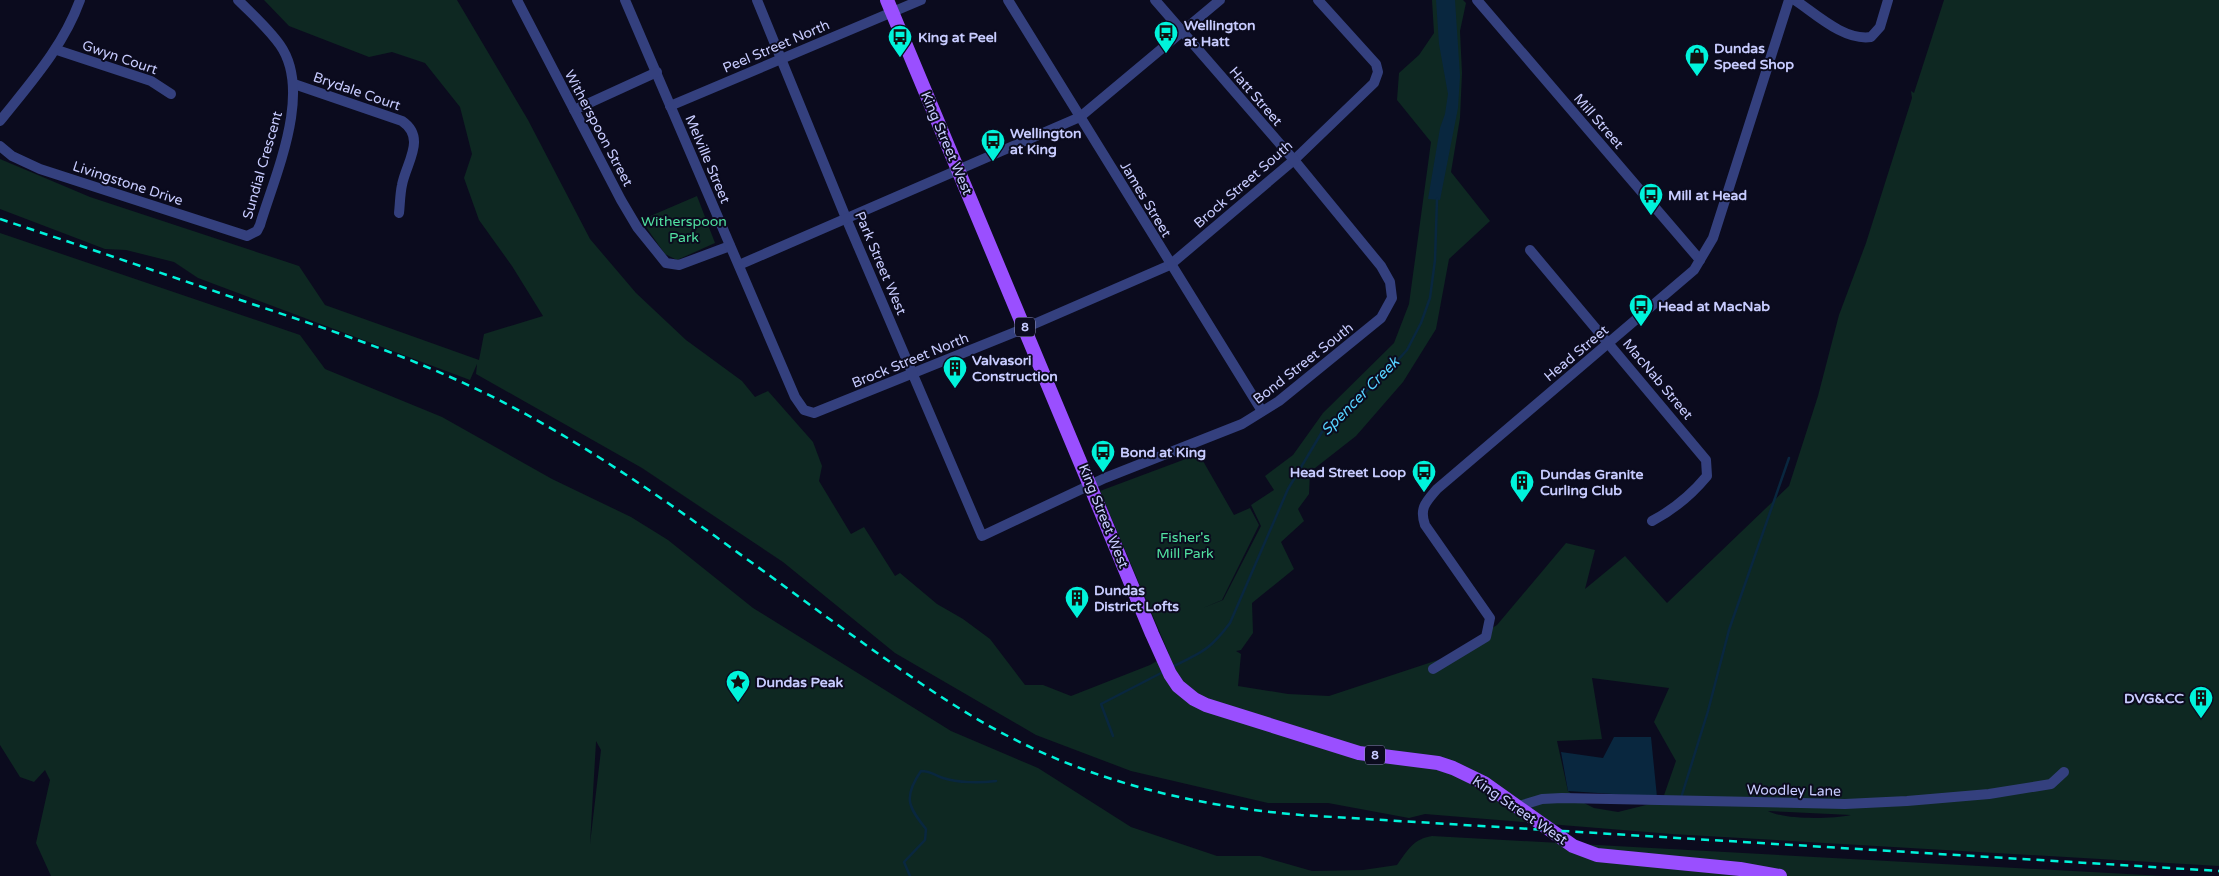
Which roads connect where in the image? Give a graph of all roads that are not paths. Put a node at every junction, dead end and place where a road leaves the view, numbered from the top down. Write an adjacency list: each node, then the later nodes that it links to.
1 (80, 0): 17 (street)
2 (238, 0): 20 (street, Sundial Crescent)
3 (517, 0): 23 (street, Witherspoon Street)
4 (625, 0): 19 (street, Melville Street)
5 (757, 0): 18 (street, Park Street West)
6 (921, 0): 15 (street, Peel Street North)
7 (1008, 0): 24 (street, James Street)
8 (1155, 0): 16 (street, Hatt Street)
9 (1220, 0): 16 (street)
10 (1318, 0): 27 (street, Brock Street South)
11 (1477, 0): 34 (street, Mill Street)
12 (1789, 0): 34 (street, Head Street)
13 (1795, 0): 14 (street)
14 (1888, 0)
15 (890, 6): 18 (street, Peel Street North); 28 (main road, King Street West / 8)
16 (1182, 32): 24 (street); 27 (street, Hatt Street)
17 (57, 50): 21 (street, Gwyn Court); 25 (street)
18 (782, 58): 22 (street, Peel Street North); 30 (street, Park Street West)
19 (657, 72): 22 (street, Melville Street); 23 (street)
20 (294, 84): 29 (street, Brydale Court); 31 (street, Sundial Crescent)
21 (171, 94)
22 (670, 106): 32 (street, Melville Street)
23 (574, 110): 32 (street, Witherspoon Street)
24 (1080, 117): 28 (street); 36 (street, James Street)
25 (0, 121)
26 (0, 146): 31 (street, Livingstone Drive)
27 (1294, 160): 36 (street, Brock Street South); 37 (street, Hatt Street)
28 (958, 170): 30 (street); 38 (main road, King Street West / 8)
29 (399, 214)
30 (846, 218): 35 (street); 40 (street, Park Street West)
31 (252, 234)
32 (730, 246): 35 (street, Melville Street)
33 (1530, 250): 39 (street, MacNab Street)
34 (1700, 260): 39 (street, Head Street)
35 (739, 265): 41 (street, Melville Street)
36 (1170, 266): 38 (street, Brock Street South); 42 (street, James Street)
37 (1390, 282): 42 (street, Bond Street South)
38 (1025, 328): 40 (street, Brock Street North); 43 (main road, King Street West / 8)
39 (1609, 344): 44 (street, MacNab Street); 46 (street, Head Street)
40 (914, 373): 41 (street, Brock Street North); 45 (street, Park Street West)
41 (804, 410)
42 (1262, 412): 43 (street, Bond Street South)
43 (1091, 484): 45 (street, Bond Street South); 48 (main road, King Street West / 8)
44 (1652, 521)
45 (982, 536)
46 (1432, 669)
47 (2064, 772): 48 (street, Woodley Lane)
48 (1519, 806): 49 (main road, King Street West / 8)
49 (1780, 876)

